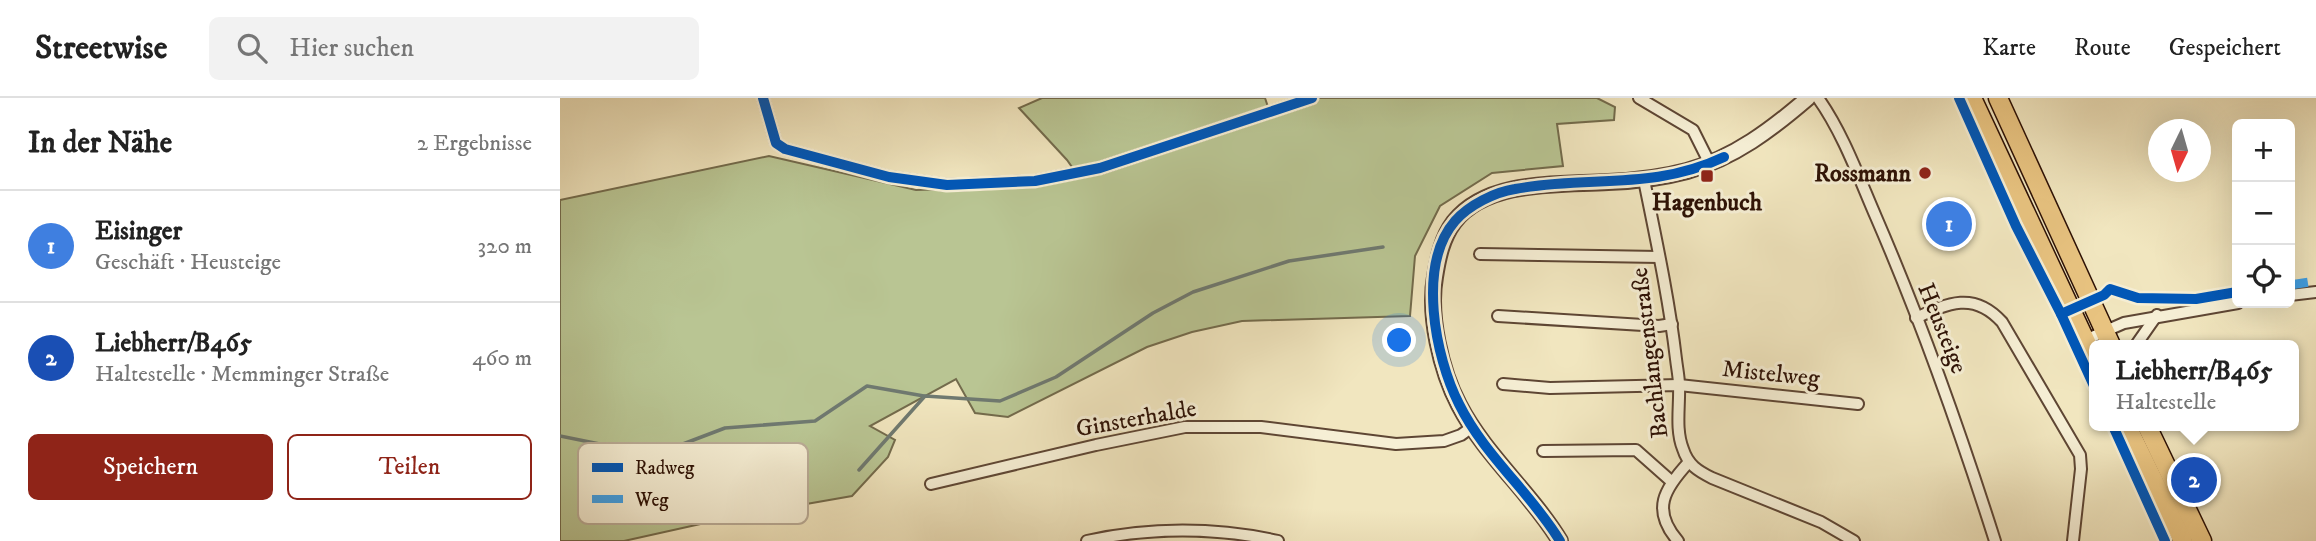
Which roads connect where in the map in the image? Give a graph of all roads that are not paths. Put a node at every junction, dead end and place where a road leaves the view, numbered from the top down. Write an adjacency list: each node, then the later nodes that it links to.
1 (763, 98): 2 (street)
2 (1312, 98)
3 (1639, 98): 8 (street)
4 (1808, 98): 8 (street)
5 (1818, 98): 17 (street, Heusteige)
6 (1972, 98): 20 (main road)
7 (1998, 98): 19 (main road)
8 (1710, 164): 9 (street)
9 (1644, 180): 11 (street, Bachlangenstraße); 26 (street)
10 (1480, 254): 11 (street)
11 (1659, 257): 18 (street, Bachlangenstraße)
12 (2316, 292): 13 (street)
13 (2295, 294)
14 (2232, 304): 16 (street)
15 (1499, 316): 18 (street)
16 (2157, 316): 19 (street); 21 (street)
17 (1916, 318): 38 (street, Heusteige); 39 (street)
18 (1672, 324): 24 (street, Bachlangenstraße)
19 (2108, 338): 20 (street)
20 (2085, 340): 22 (main road)
21 (2140, 340)
22 (2089, 348)
23 (1503, 384): 24 (street, Mistelweg)
24 (1679, 385): 25 (street, Mistelweg); 30 (street, Bachlangenstraße)
25 (1858, 404)
26 (1472, 427): 32 (street, Ginsterhalde); 35 (street)
27 (2129, 431): 40 (main road)
28 (2149, 431): 41 (main road)
29 (1543, 451): 31 (street)
30 (1689, 463): 31 (street); 37 (street, Bachlangenstraße)
31 (1671, 481): 36 (street)
32 (931, 484)
33 (1087, 541): 34 (street)
34 (1278, 541)
35 (1560, 541)
36 (1678, 541)
37 (1854, 541)
38 (1995, 541)
39 (2073, 541)
40 (2183, 541)
41 (2202, 541)

